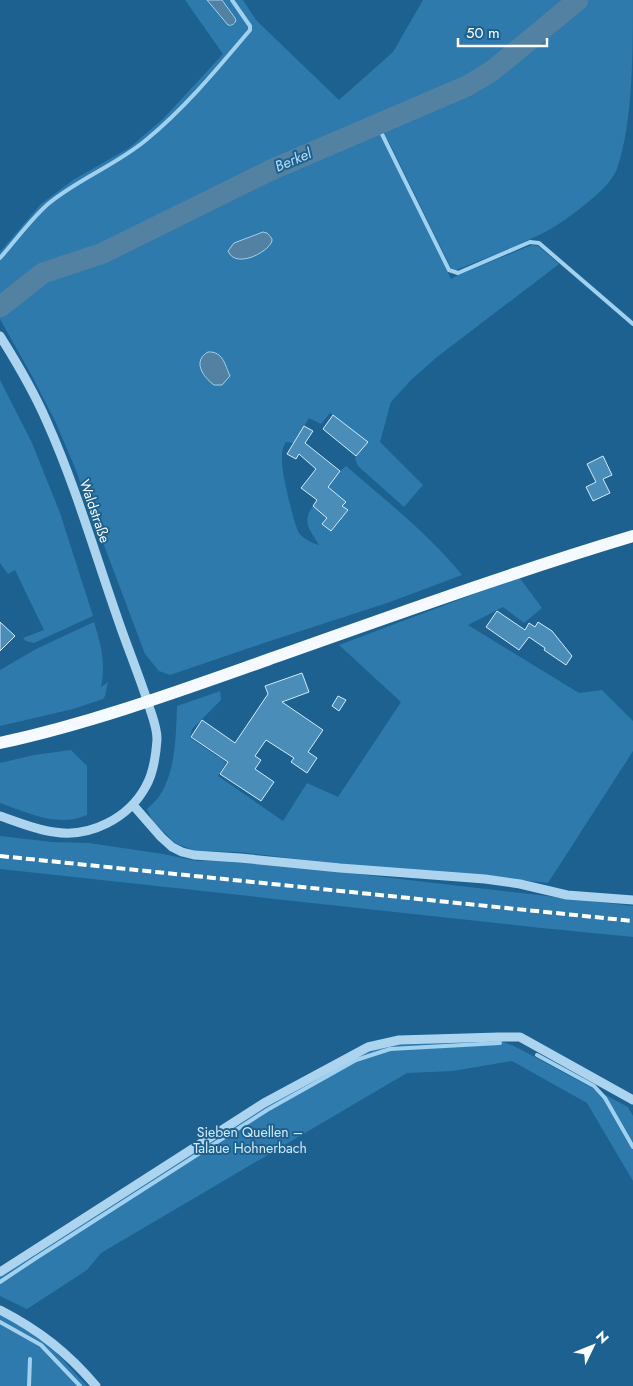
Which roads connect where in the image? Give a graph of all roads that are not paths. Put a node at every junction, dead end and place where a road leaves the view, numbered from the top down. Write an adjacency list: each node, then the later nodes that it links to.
1 (0, 336): 3 (street, Waldstraße)
2 (633, 536): 3 (main road)
3 (148, 702): 4 (main road); 5 (street, Waldstraße)
4 (0, 742)
5 (133, 805): 6 (street, Waldstraße); 7 (street)
6 (0, 816)
7 (633, 900)
8 (633, 1100): 9 (street)
9 (0, 1272)
10 (0, 1310): 11 (street)
11 (96, 1386)

